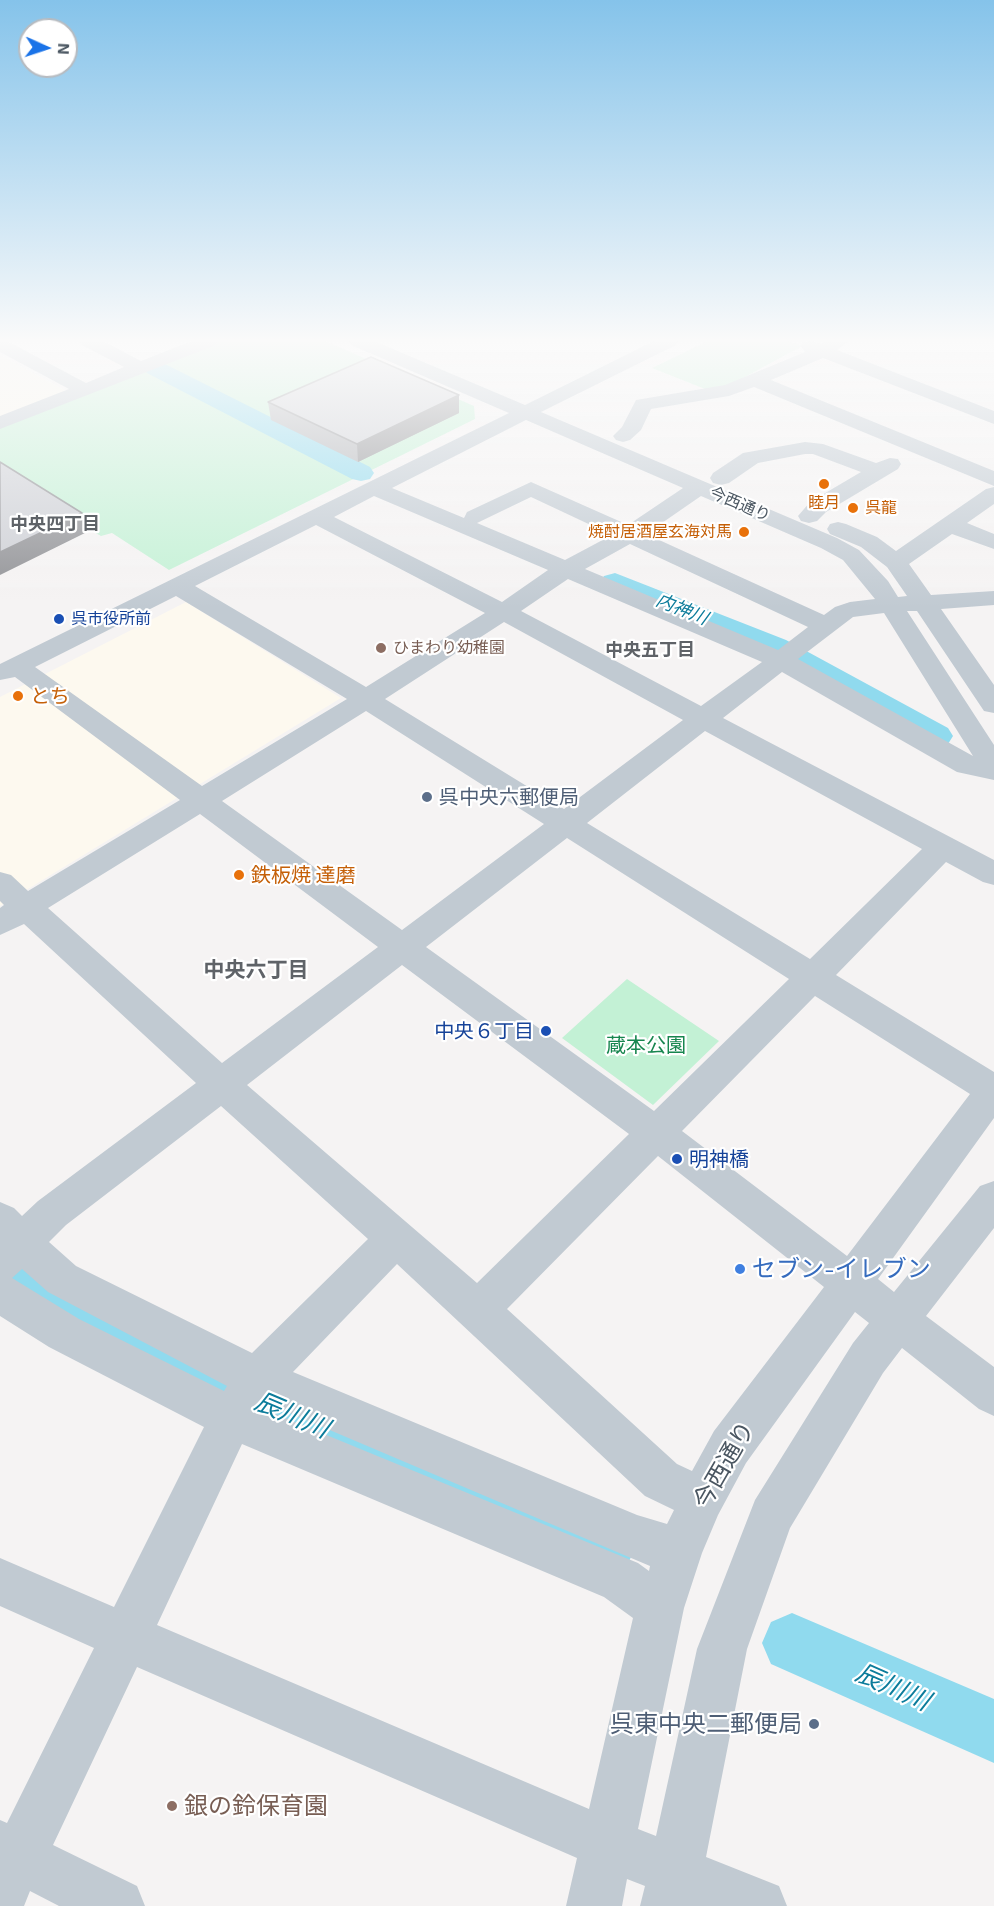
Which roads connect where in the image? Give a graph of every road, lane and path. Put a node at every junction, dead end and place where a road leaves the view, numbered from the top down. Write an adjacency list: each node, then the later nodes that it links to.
1 (491, 430): 11 (street)
2 (581, 430): 12 (street, 今西通り)
3 (604, 430): 6 (street, 今西通り)
4 (631, 430): 6 (street)
5 (872, 430): 7 (street)
6 (623, 436): 9 (street, 今西通り)
7 (918, 449): 8 (street); 10 (street)
8 (877, 471): 9 (street); 14 (street)
9 (721, 478): 14 (street, 今西通り)
10 (994, 479)
11 (380, 485): 15 (street); 16 (street); 21 (street)
12 (700, 487): 18 (street); 25 (street, 今西通り)
13 (994, 494): 17 (street)
14 (809, 516): 20 (street, 今西通り)
15 (317, 517): 22 (street); 26 (street)
16 (475, 517): 18 (street); 21 (street)
17 (951, 525): 19 (street); 20 (street)
18 (631, 534): 21 (street); 27 (street)
19 (994, 542)
20 (896, 562): 23 (street); 24 (street, 今西通り)
21 (573, 565): 26 (street); 28 (street)
22 (177, 586): 29 (street); 30 (street)
23 (993, 598): 24 (street)
24 (922, 602): 25 (street); 31 (street, 今西通り)
25 (891, 604): 27 (street); 33 (street, 今西通り)
26 (503, 612): 30 (street); 32 (street)
27 (824, 626): 28 (street)
28 (787, 655): 32 (street); 33 (street)
29 (9, 670): 34 (street)
30 (366, 699): 34 (street); 35 (street)
31 (994, 705)
32 (705, 720): 35 (street); 36 (street)
33 (994, 769)
34 (201, 800): 38 (street); 39 (street)
35 (567, 824): 39 (street); 40 (street)
36 (943, 847): 37 (street); 40 (street)
37 (994, 874)
38 (9, 904): 41 (street)
39 (404, 947): 41 (street); 43 (street)
40 (813, 975): 42 (street); 43 (street)
41 (222, 1084): 45 (street); 46 (street)
42 (994, 1090): 47 (street, 今西通り)
43 (656, 1133): 47 (street); 49 (street)
44 (994, 1198): 50 (street)
45 (396, 1238): 49 (street); 51 (street)
46 (7, 1242): 51 (street)
47 (851, 1283): 50 (street); 54 (street, 今西通り)
48 (0, 1293): 53 (street)
49 (478, 1310): 54 (street)
50 (897, 1321): 52 (street); 61 (street)
51 (257, 1378): 53 (street); 55 (street)
52 (994, 1394)
53 (232, 1418): 57 (street); 58 (street)
54 (702, 1499): 55 (street, 今西通り)
55 (679, 1551): 57 (street, 今西通り)
56 (0, 1582): 58 (street)
57 (660, 1608): 59 (street, 今西通り)
58 (126, 1636): 59 (street); 60 (street)
59 (607, 1845): 61 (street); 63 (street, 今西通り)
60 (6, 1866): 62 (street)
61 (672, 1889): 64 (street)
62 (117, 1906)
63 (594, 1906)
64 (759, 1906)

